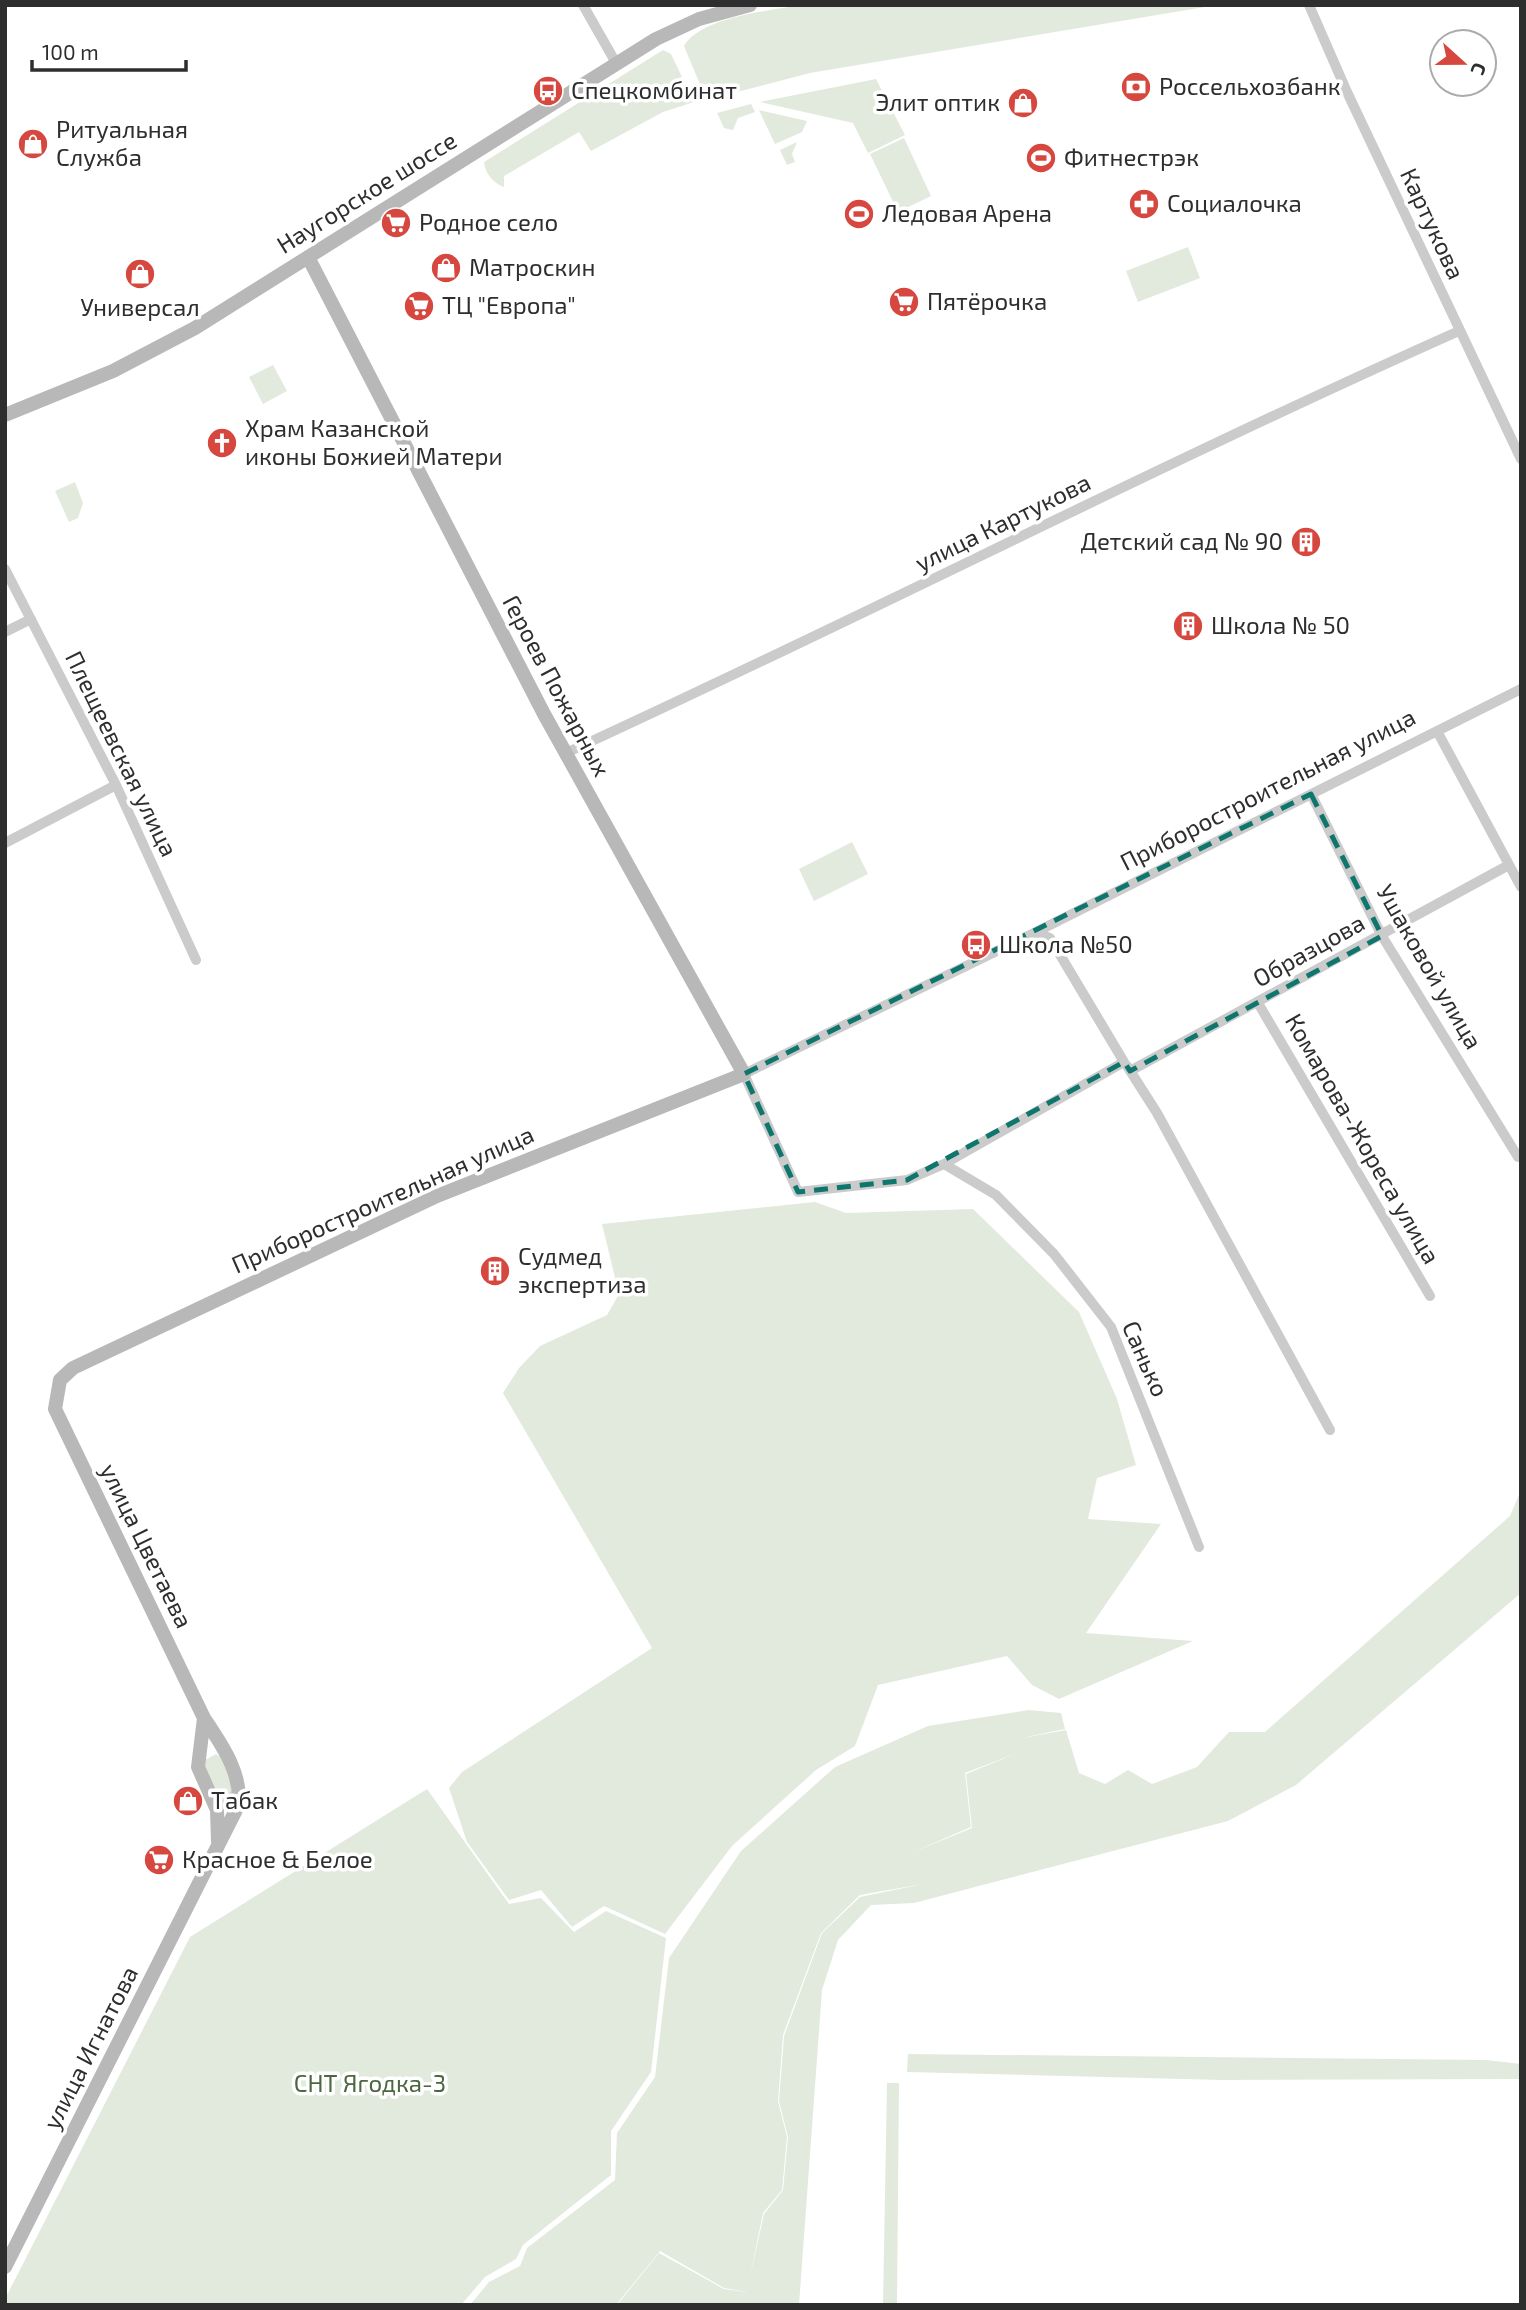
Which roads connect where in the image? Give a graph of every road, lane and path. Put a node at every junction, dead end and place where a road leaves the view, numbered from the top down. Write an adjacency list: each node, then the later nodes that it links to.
1 (583, 5): 4 (street)
2 (750, 5): 4 (main road, Наугорское шоссе)
3 (1309, 5): 6 (street, Картукова)
4 (616, 63): 5 (main road, Наугорское шоссе)
5 (308, 257): 7 (main road, Наугорское шоссе); 14 (main road, Героев Пожарных)
6 (1459, 331): 8 (street, Картукова); 14 (street, улица Картукова)
7 (5, 415)
8 (1521, 459)
9 (5, 569): 10 (street, Плещеевская улица)
10 (31, 619): 11 (street); 15 (street, Плещеевская улица)
11 (5, 632)
12 (1521, 689): 13 (street, Приборостроительная улица)
13 (1437, 731): 16 (street, Приборостроительная улица); 18 (street)
14 (566, 753): 25 (main road, Героев Пожарных)
15 (116, 785): 17 (street); 22 (street, Плещеевская улица)
16 (1311, 794): 20 (street, Приборостроительная улица); 21 (street, Ушаковой улица)
17 (5, 844)
18 (1507, 866): 19 (street); 21 (street, Образцова)
19 (1521, 887)
20 (1035, 932): 24 (street); 25 (street, Приборостроительная улица)
21 (1382, 936): 23 (street, Образцова); 26 (street, Ушаковой улица)
22 (196, 960)
23 (1258, 1003): 24 (street, Образцова); 28 (street, Комарова-Жореса улица)
24 (1127, 1067): 27 (street); 30 (street)
25 (744, 1074): 27 (street); 29 (main road, Приборостроительная улица)
26 (1518, 1157)
27 (944, 1164): 31 (street, Санько)
28 (1430, 1296)
29 (56, 1392): 32 (main road, улица Цветаева)
30 (1330, 1430)
31 (1199, 1548)
32 (204, 1718): 33 (main road, улица Цветаева); 34 (main road)
33 (225, 1751): 34 (street); 35 (main road, улица Цветаева)
34 (198, 1758): 36 (main road, улица Игнатова)
35 (239, 1790): 36 (street); 37 (main road, улица Игнатова)
36 (211, 1796): 37 (main road, улица Игнатова)
37 (217, 1848): 38 (main road, улица Игнатова)
38 (5, 2267)

